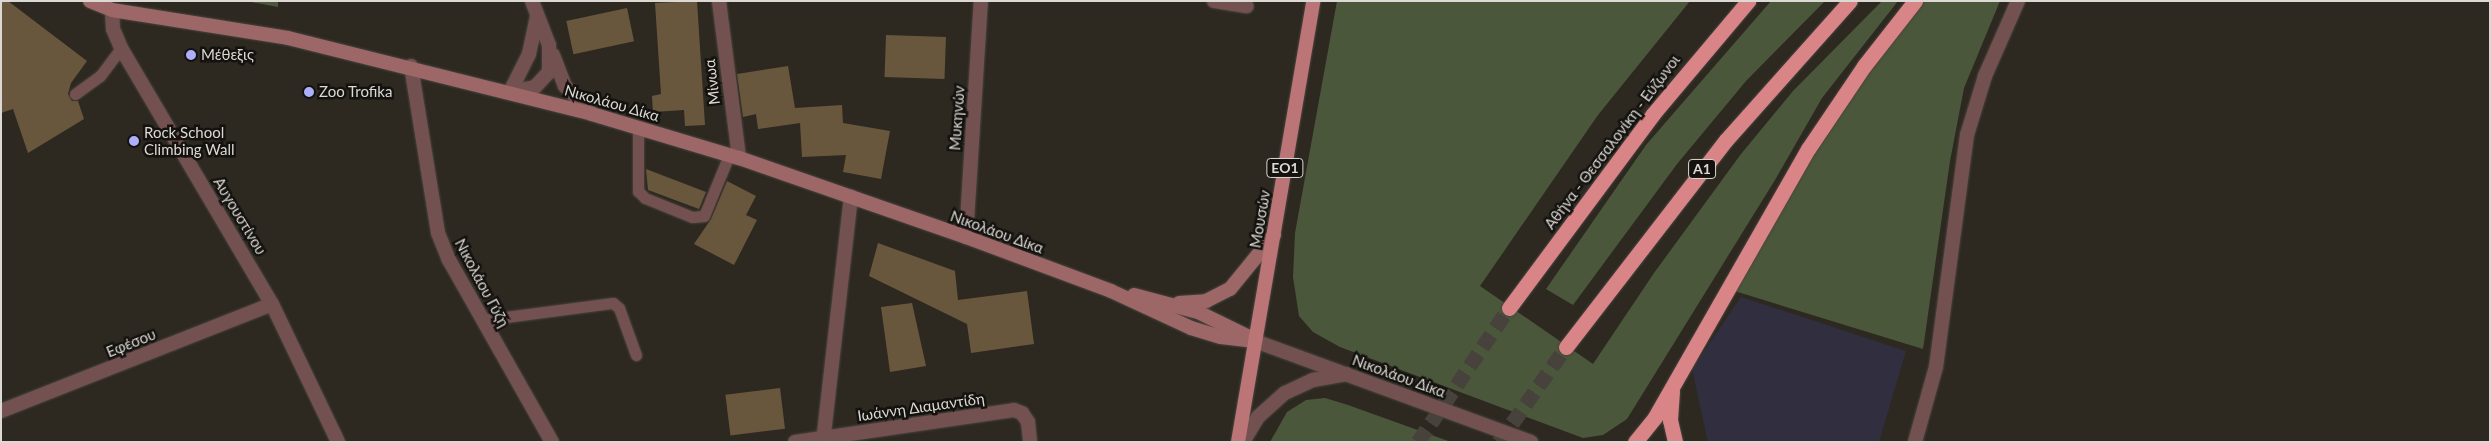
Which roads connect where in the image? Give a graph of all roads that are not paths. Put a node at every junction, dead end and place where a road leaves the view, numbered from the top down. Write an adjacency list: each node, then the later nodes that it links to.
1 (90, 1): 12 (main road, Νικολάου Δίκα)
2 (532, 1): 13 (street)
3 (719, 1): 21 (street, Μίνωα)
4 (982, 1): 24 (street, Μυκηνών)
5 (1214, 1): 11 (street)
6 (1313, 1): 23 (main road, Μουσών / ΕΟ1)
7 (1748, 1): 28 (highway, Αθήνα - Θεσσαλονίκη - Εύζωνοι)
8 (1850, 1): 31 (highway, Α1)
9 (1914, 1): 34 (highway)
10 (2018, 1): 46 (street)
11 (1247, 6)
12 (112, 10): 15 (street, Αυγουστίνου); 16 (main road, Νικολάου Δίκα)
13 (537, 15): 14 (street); 17 (street)
14 (549, 46): 17 (street); 19 (street)
15 (121, 48): 18 (lane); 27 (street, Αυγουστίνου)
16 (411, 66): 17 (main road, Νικολάου Δίκα); 29 (street, Νικολάου Γύζη)
17 (510, 92): 19 (main road, Νικολάου Δίκα)
18 (75, 94)
19 (592, 114): 20 (main road, Νικολάου Δίκα)
20 (638, 127): 21 (main road, Νικολάου Δίκα); 21 (lane)
21 (734, 156): 22 (main road, Νικολάου Δίκα)
22 (851, 197): 24 (main road, Νικολάου Δίκα); 36 (street)
23 (1274, 234): 26 (main road); 30 (main road, Μουσών / ΕΟ1)
24 (966, 237): 25 (main road, Νικολάου Δίκα)
25 (1111, 290): 26 (main road, Νικολάου Δίκα); 30 (main road, Νικολάου Δίκα)
26 (1170, 303): 30 (main road, Νικολάου Δίκα)
27 (272, 304): 35 (street, Εφέσου); 37 (street, Αυγουστίνου)
28 (1510, 308)
29 (483, 320): 32 (lane); 38 (street, Νικολάου Γύζη)
30 (1255, 341): 33 (street, Νικολάου Δίκα); 41 (main road, Μουσών / ΕΟ1)
31 (1566, 347)
32 (636, 355)
33 (1347, 374): 42 (street); 43 (street, Νικολάου Δίκα)
34 (1673, 385): 44 (highway); 45 (highway)
35 (1, 410)
36 (823, 439): 39 (street, Ιωάννη Διαμαντίδη); 40 (street, Ιωάννη Διαμαντίδη)
37 (338, 442)
38 (552, 442)
39 (794, 442)
40 (1030, 442)
41 (1238, 442)
42 (1243, 442)
43 (1531, 442)
44 (1636, 442)
45 (1674, 442)
46 (1915, 442)

